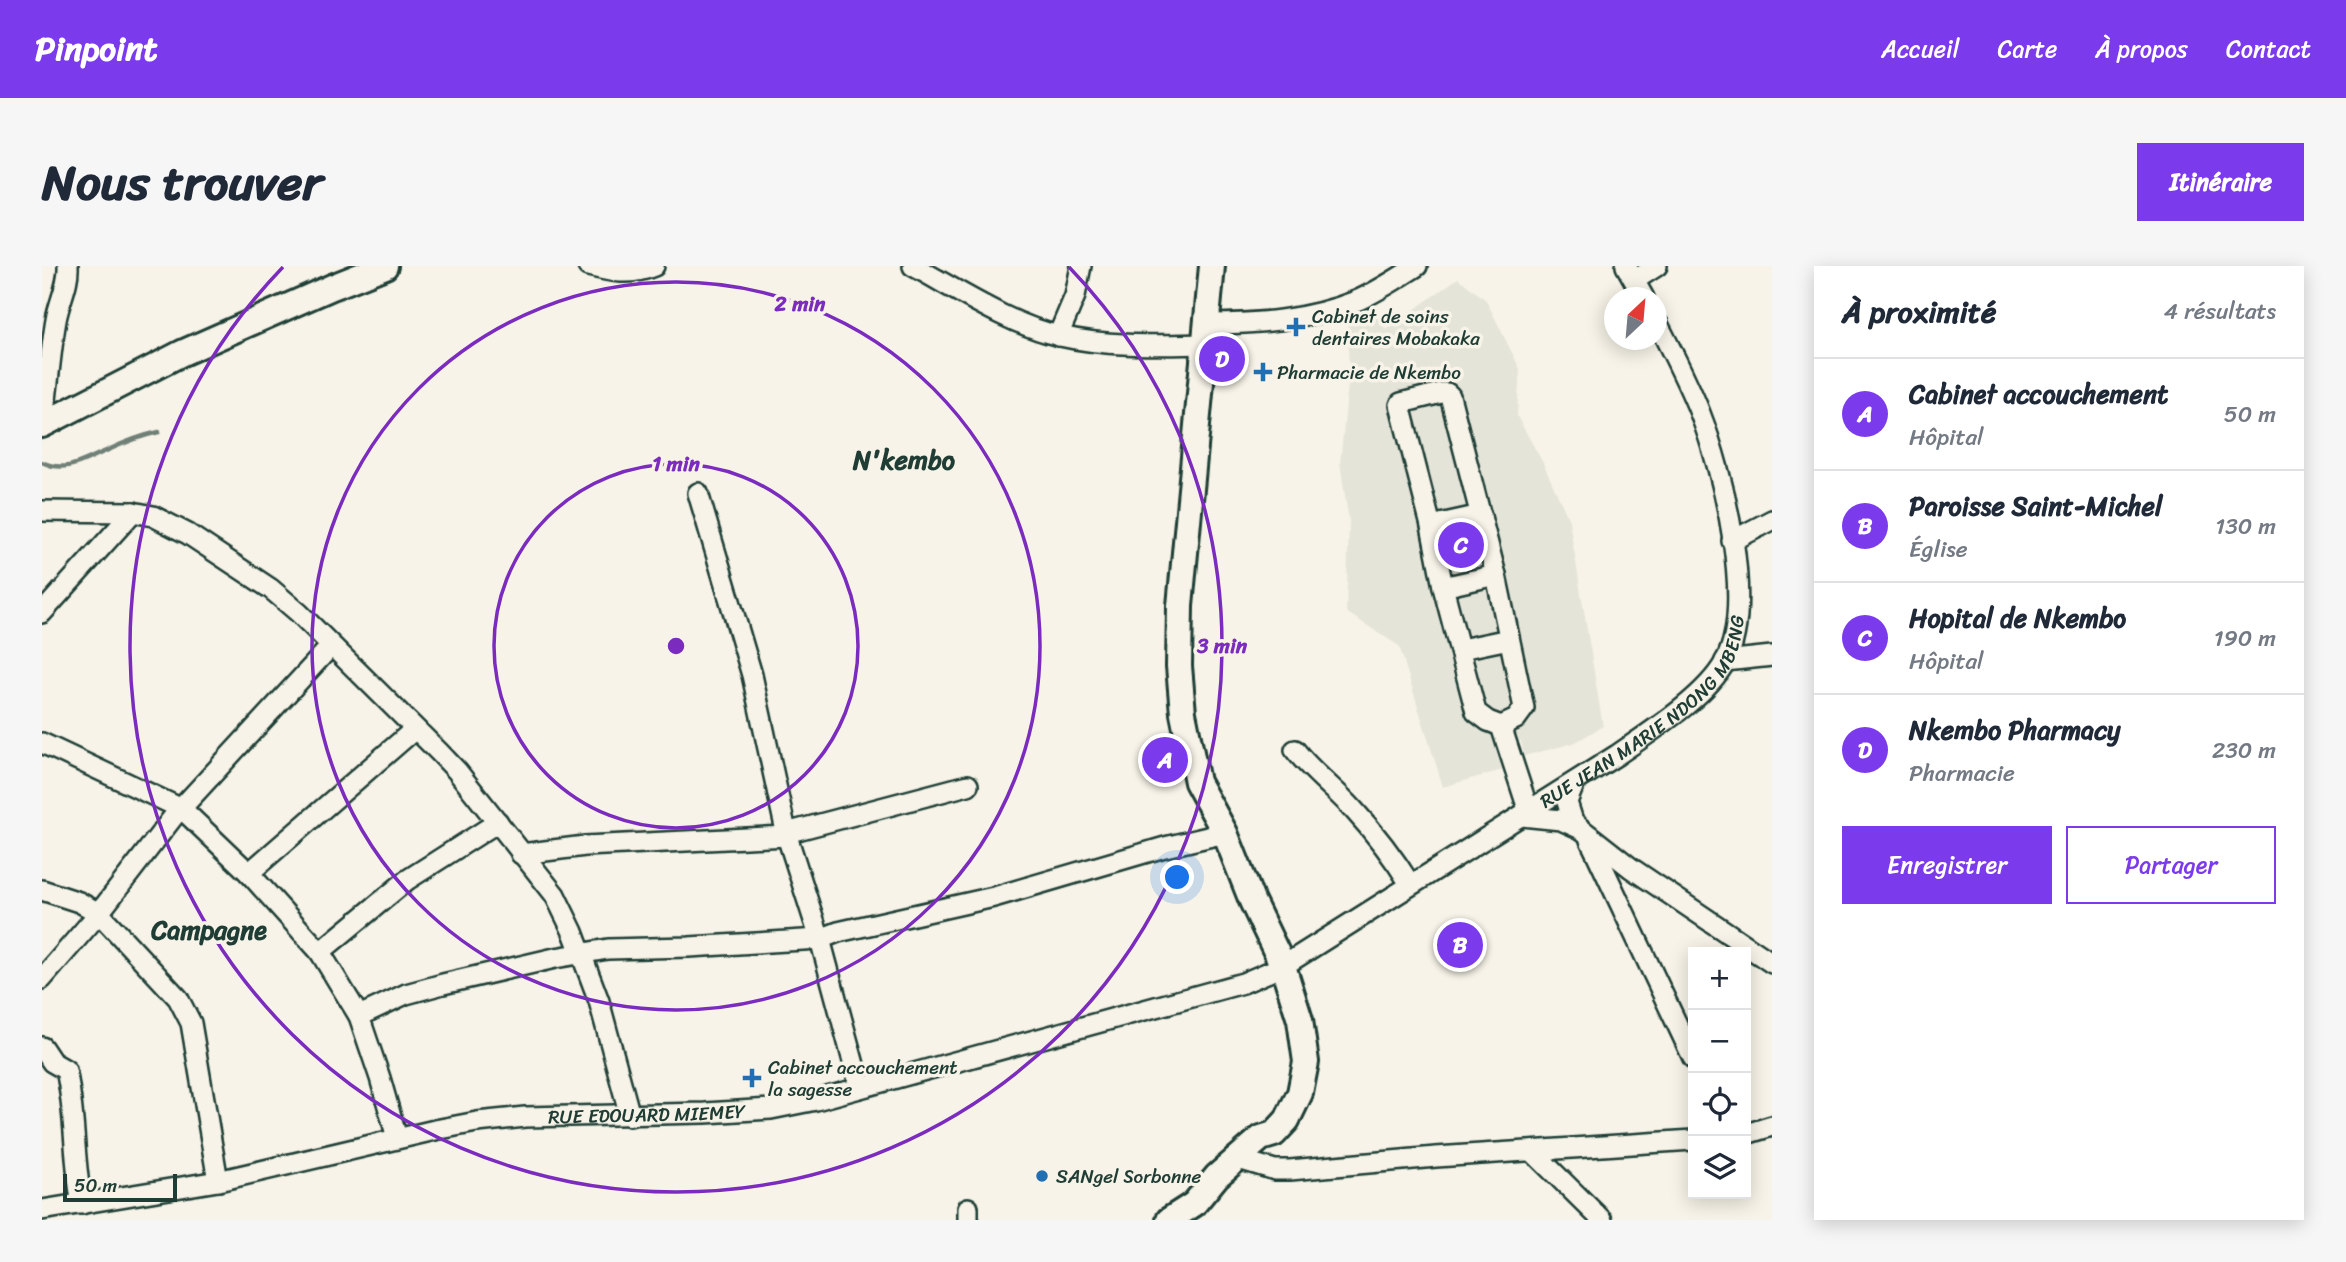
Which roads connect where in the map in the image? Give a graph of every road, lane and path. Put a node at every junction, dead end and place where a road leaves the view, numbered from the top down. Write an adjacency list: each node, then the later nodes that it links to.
1 (68, 266): 14 (street)
2 (385, 266): 14 (main road)
3 (588, 266): 4 (street)
4 (654, 266)
5 (914, 266): 12 (street)
6 (1081, 266): 12 (street)
7 (1212, 266): 11 (main road)
8 (1417, 266): 11 (street)
9 (1657, 266): 10 (street)
10 (1635, 281)
11 (1206, 334): 12 (street); 40 (main road)
12 (1058, 336)
13 (1667, 343): 21 (street, RUE JEAN MARIE NDONG MBENG)
14 (43, 425)
15 (698, 493): 41 (street)
16 (42, 511): 17 (street)
17 (134, 512): 24 (street); 26 (street)
18 (1481, 515): 20 (street); 20 (street); 22 (street)
19 (1772, 520): 21 (street)
20 (1432, 526): 23 (street)
21 (1732, 541): 29 (street, RUE JEAN MARIE NDONG MBENG)
22 (1496, 575): 23 (street); 25 (street)
23 (1443, 587): 27 (street)
24 (42, 613)
25 (1509, 639): 27 (street); 30 (street)
26 (331, 646): 31 (street); 36 (street)
27 (1461, 649): 30 (street)
28 (1772, 656): 29 (street)
29 (1725, 661): 34 (street, RUE JEAN MARIE NDONG MBENG)
30 (1502, 726): 37 (street)
31 (415, 729): 38 (street); 43 (street)
32 (42, 743): 36 (street)
33 (1295, 750): 44 (street)
34 (1575, 782): 37 (street, RUE JEAN MARIE NDONG MBENG); 39 (street)
35 (968, 785): 41 (street)
36 (182, 809): 43 (street); 46 (street)
37 (1525, 814): 39 (street); 44 (street, RUE JEAN MARIE NDONG MBENG)
38 (498, 822): 42 (street); 48 (street)
39 (1584, 831): 50 (street); 55 (street)
40 (1225, 833): 47 (street); 51 (main road)
41 (786, 834): 42 (street); 47 (street)
42 (521, 854): 49 (street)
43 (249, 873): 48 (street)
44 (1410, 884): 51 (street, RUE JEAN MARIE NDONG MBENG)
45 (42, 890): 46 (street)
46 (99, 913): 52 (street); 64 (street)
47 (820, 939): 49 (street); 56 (street)
48 (320, 952): 53 (street)
49 (582, 954): 53 (street); 57 (street)
50 (1772, 963)
51 (1283, 966): 56 (street, RUE EDOUARD MIEMEY); 63 (main road)
52 (42, 979)
53 (359, 1016): 60 (street)
54 (42, 1047): 65 (street)
55 (1688, 1048)
56 (860, 1087): 57 (street, RUE EDOUARD MIEMEY)
57 (629, 1116): 60 (street, RUE EDOUARD MIEMEY)
58 (1772, 1126): 59 (street)
59 (1751, 1132)
60 (397, 1139): 64 (street, RUE EDOUARD MIEMEY)
61 (1688, 1140): 62 (street)
62 (1532, 1151): 63 (street); 69 (street)
63 (1238, 1159): 67 (main road)
64 (218, 1181): 65 (street, RUE EDOUARD MIEMEY)
65 (82, 1204): 66 (street, RUE EDOUARD MIEMEY)
66 (42, 1210)
67 (1190, 1212): 68 (main road)
68 (1169, 1220)
69 (1602, 1220)

